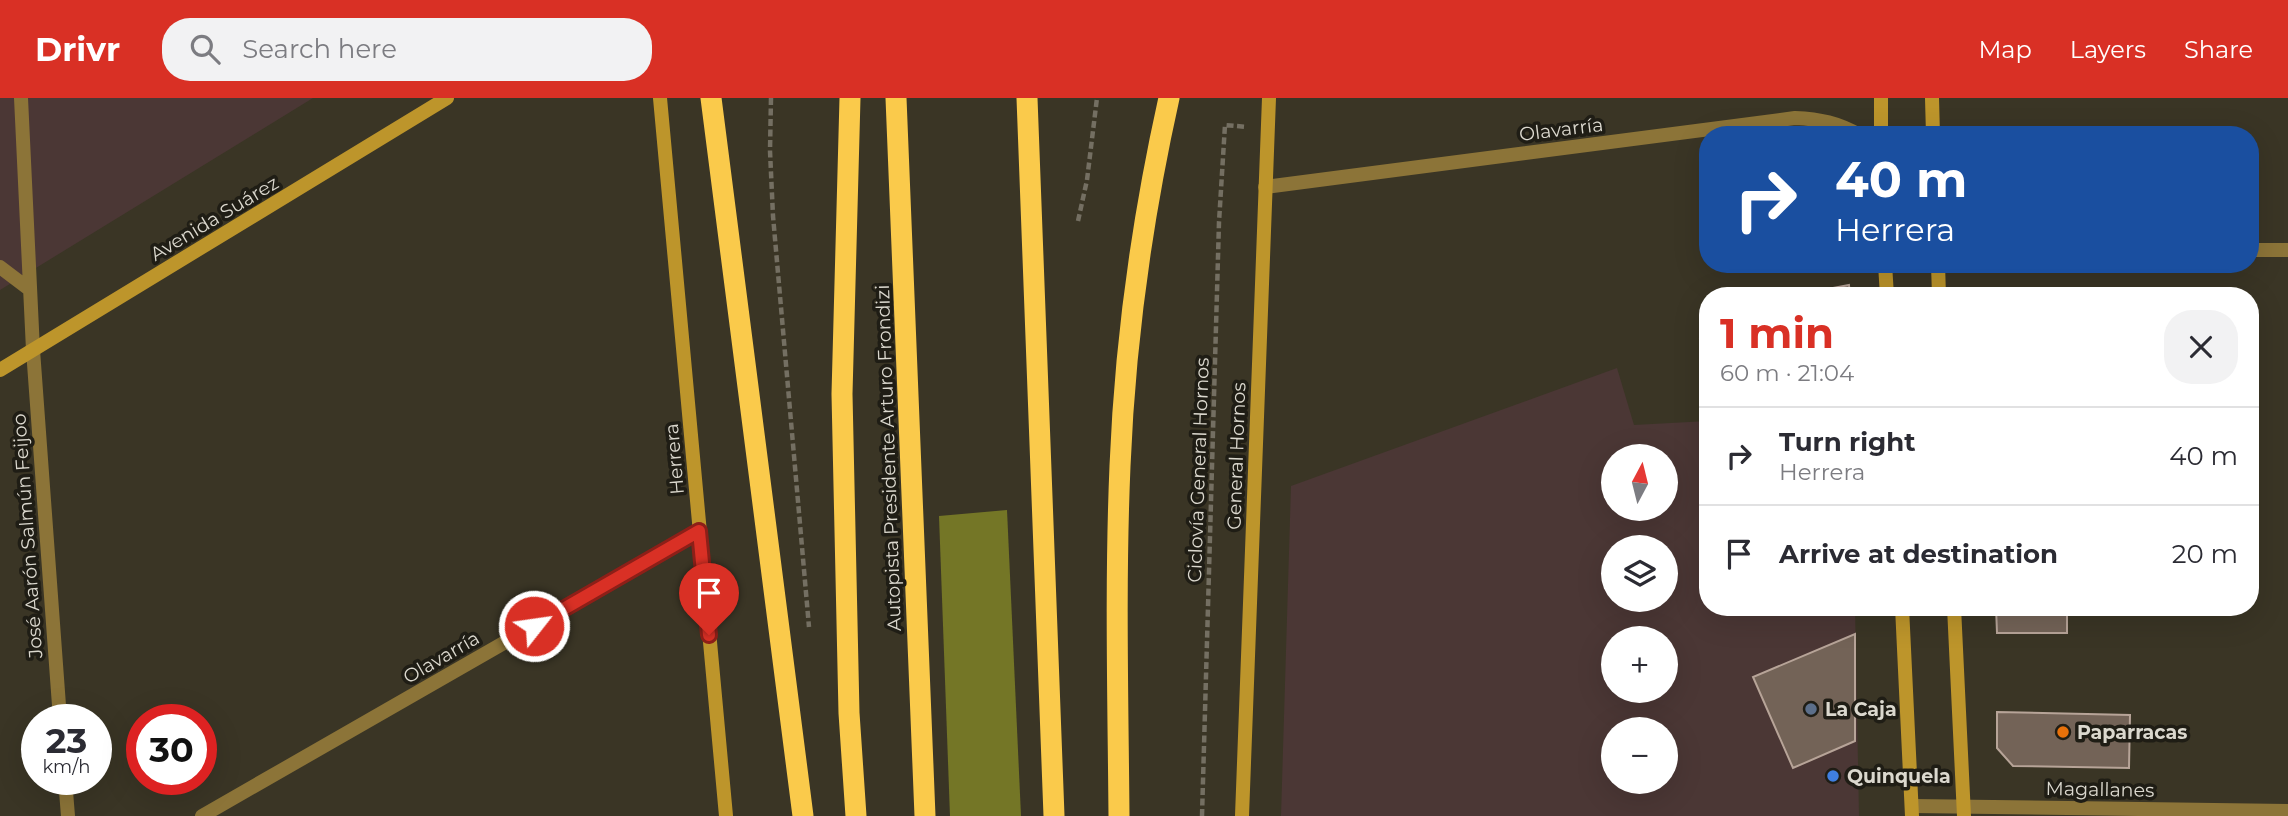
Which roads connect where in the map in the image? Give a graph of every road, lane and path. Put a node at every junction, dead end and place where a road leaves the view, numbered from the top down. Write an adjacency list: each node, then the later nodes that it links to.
1 (21, 98): 25 (street, José Aarón Salmún Feijoo)
2 (447, 98): 26 (street, Avenida Suárez)
3 (660, 98): 28 (street, Herrera)
4 (711, 98): 34 (highway)
5 (771, 98): 31 (path)
6 (850, 98): 41 (highway)
7 (896, 98): 42 (highway, Autopista Presidente Arturo Frondizi)
8 (1027, 98): 43 (highway)
9 (1097, 98): 21 (path)
10 (1168, 98): 44 (highway)
11 (1269, 98): 20 (street, General Hornos)
12 (1881, 98): 17 (street)
13 (1932, 98): 18 (street)
14 (1225, 125): 45 (path, Ciclovía General Hornos)
15 (1734, 126): 16 (street, Olavarría)
16 (1843, 126)
17 (1881, 126)
18 (1933, 126)
19 (1699, 130): 20 (street, Olavarría)
20 (1265, 187): 46 (street, General Hornos)
21 (1078, 221)
22 (2259, 250): 23 (street)
23 (2288, 250)
24 (0, 267): 25 (street)
25 (29, 289): 26 (street, José Aarón Salmún Feijoo)
26 (33, 350): 27 (street, Avenida Suárez); 32 (street, José Aarón Salmún Feijoo)
27 (0, 370)
28 (699, 531): 39 (street, Olavarría); 40 (street, Herrera)
29 (1902, 616): 35 (street)
30 (1954, 616): 36 (street)
31 (810, 639)
32 (59, 704)
33 (66, 795): 38 (street)
34 (802, 808)
35 (1912, 811): 36 (street, Magallanes)
36 (1964, 811): 37 (street, Magallanes)
37 (2288, 811)
38 (68, 816)
39 (202, 816)
40 (726, 816)
41 (856, 816)
42 (925, 816)
43 (1054, 816)
44 (1119, 816)
45 (1202, 816)
46 (1242, 816)

